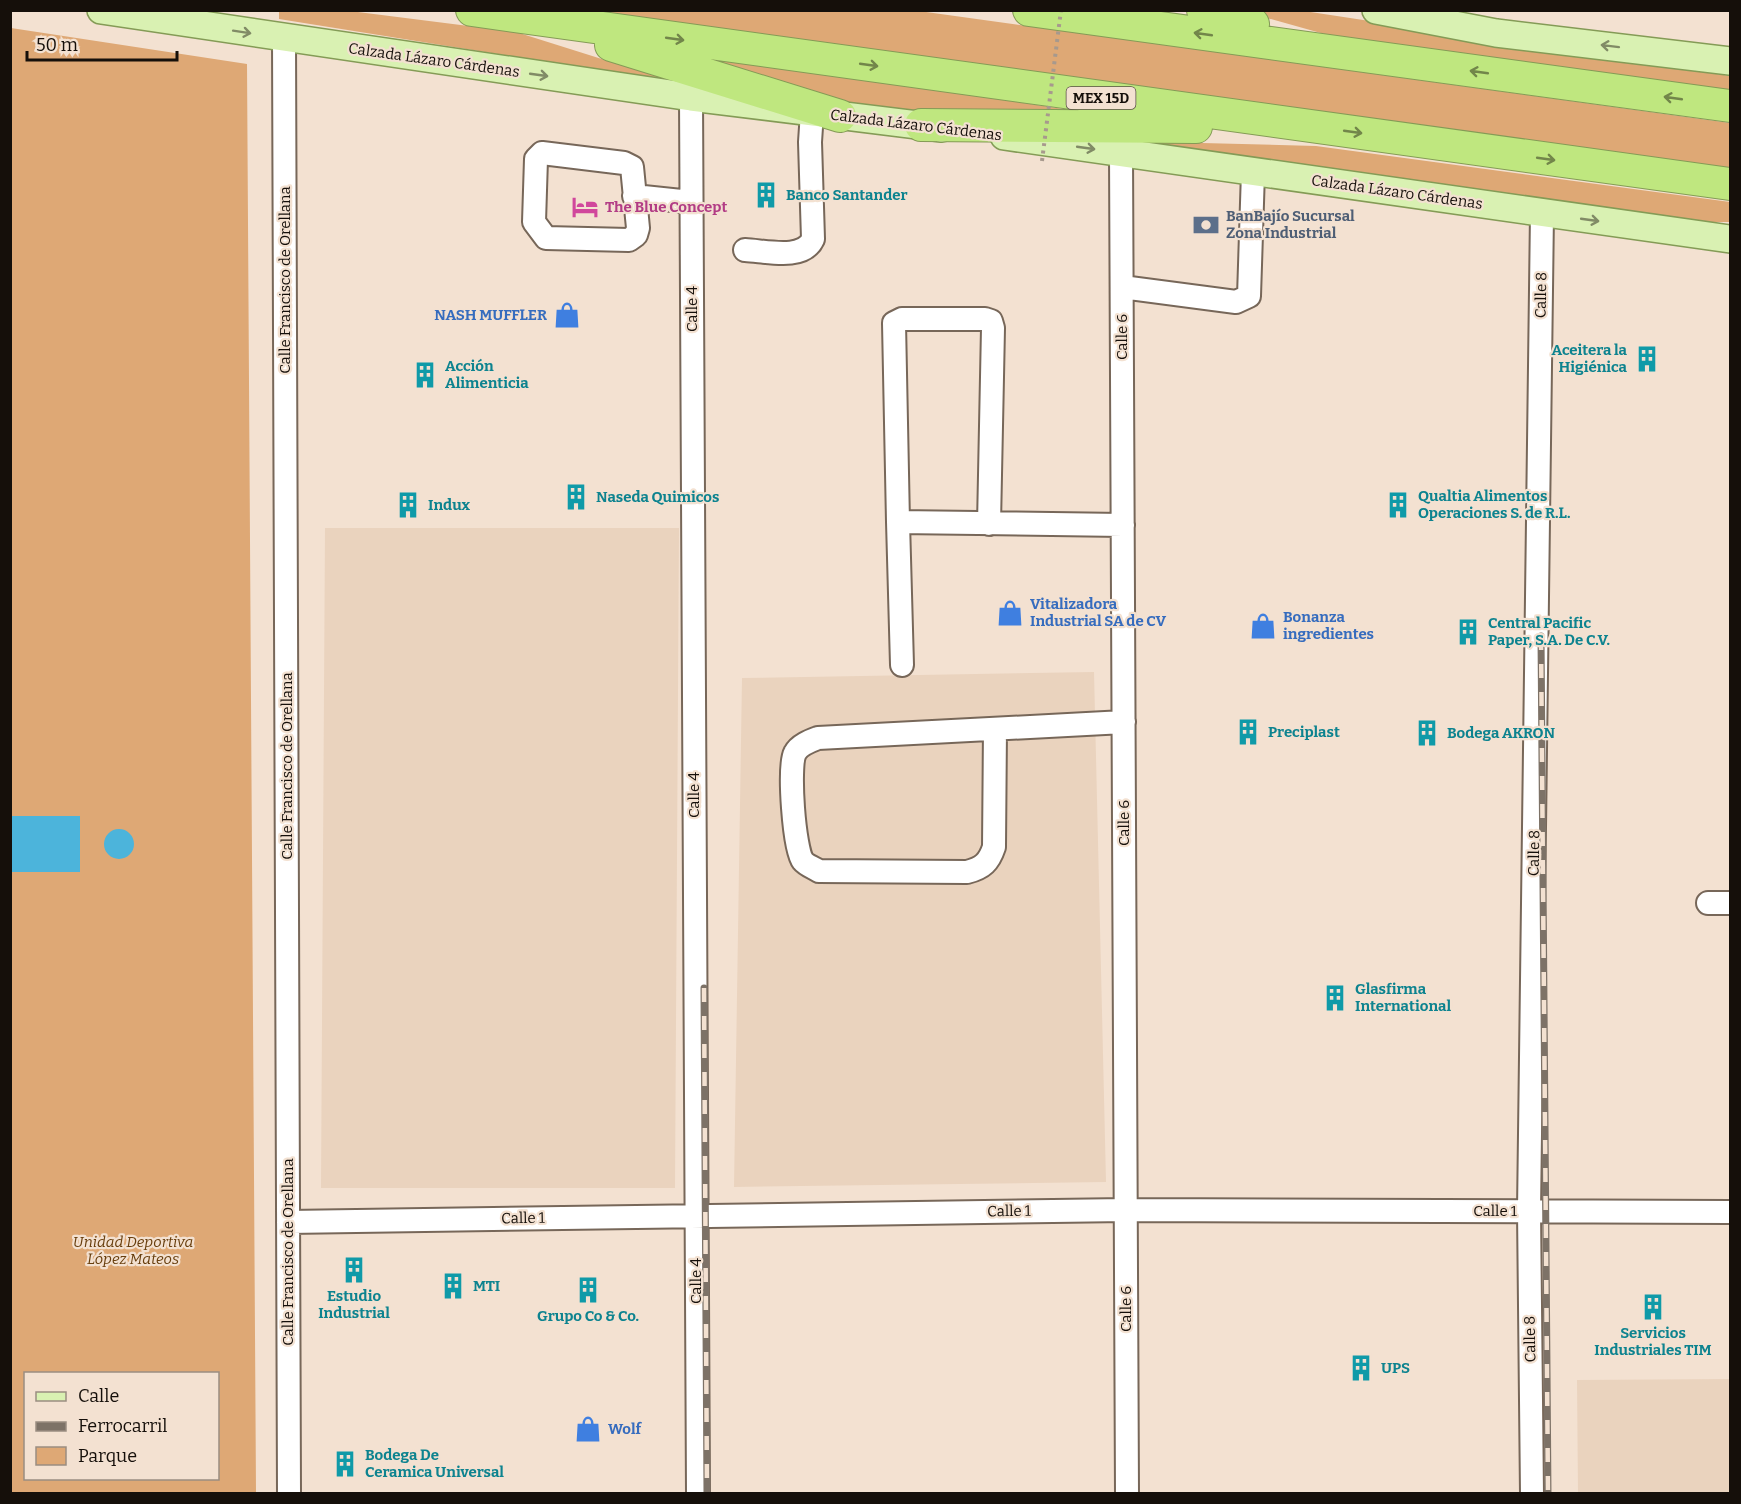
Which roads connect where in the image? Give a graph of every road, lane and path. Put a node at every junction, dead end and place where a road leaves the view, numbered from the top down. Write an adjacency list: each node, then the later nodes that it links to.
1 (101, 10): 8 (main road, Calzada Lázaro Cárdenas, one-way to 8)
2 (472, 10): 7 (highway, MEX 15D)
3 (1029, 10): 9 (highway, one-way to 3)
4 (1061, 10): 17 (path, bridge)
5 (1203, 10): 9 (highway)
6 (1376, 10): 10 (main road, one-way to 6)
7 (519, 17): 13 (highway); 15 (highway, MEX 15D, one-way to 15)
8 (284, 38): 11 (main road, Calzada Lázaro Cárdenas, one-way to 11); 38 (street, Calle Francisco de Orellana)
9 (1402, 61): 12 (highway, one-way to 9)
10 (1731, 61)
11 (691, 97): 13 (main road, Calzada Lázaro Cárdenas); 21 (street, Calle 4)
12 (1731, 106)
13 (826, 114): 14 (main road, Calzada Lázaro Cárdenas); 26 (street)
14 (921, 125): 15 (highway); 16 (main road, Calzada Lázaro Cárdenas, one-way to 16)
15 (1314, 127): 19 (highway, MEX 15D, one-way to 19)
16 (1121, 153): 18 (main road, Calzada Lázaro Cárdenas); 27 (street, Calle 6)
17 (1042, 161)
18 (1253, 172): 22 (main road, Calzada Lázaro Cárdenas); 27 (street)
19 (1731, 184)
20 (634, 196): 20 (street); 21 (street)
21 (691, 202): 37 (street, Calle 4)
22 (1542, 213): 23 (main road, Calzada Lázaro Cárdenas, one-way to 23); 35 (street, Calle 8)
23 (1646, 228): 24 (main road); 25 (main road, Calzada Lázaro Cárdenas)
24 (1731, 229)
25 (1731, 239)
26 (745, 249)
27 (1122, 287): 30 (street, Calle 6)
28 (898, 522): 29 (street); 29 (street); 31 (street)
29 (989, 524): 30 (street)
30 (1123, 525): 32 (street, Calle 6)
31 (902, 665)
32 (1124, 722): 33 (street); 34 (street, Calle 6)
33 (995, 729): 33 (street)
34 (1126, 1209): 35 (street, Calle 1); 37 (street, Calle 1); 41 (street, Calle 6)
35 (1529, 1211): 36 (street, Calle 1); 42 (street, Calle 8)
36 (1731, 1212)
37 (696, 1215): 38 (street, Calle 1); 40 (street, Calle 4)
38 (288, 1222): 39 (street, Calle Francisco de Orellana)
39 (289, 1494)
40 (698, 1494)
41 (1126, 1494)
42 (1532, 1494)

